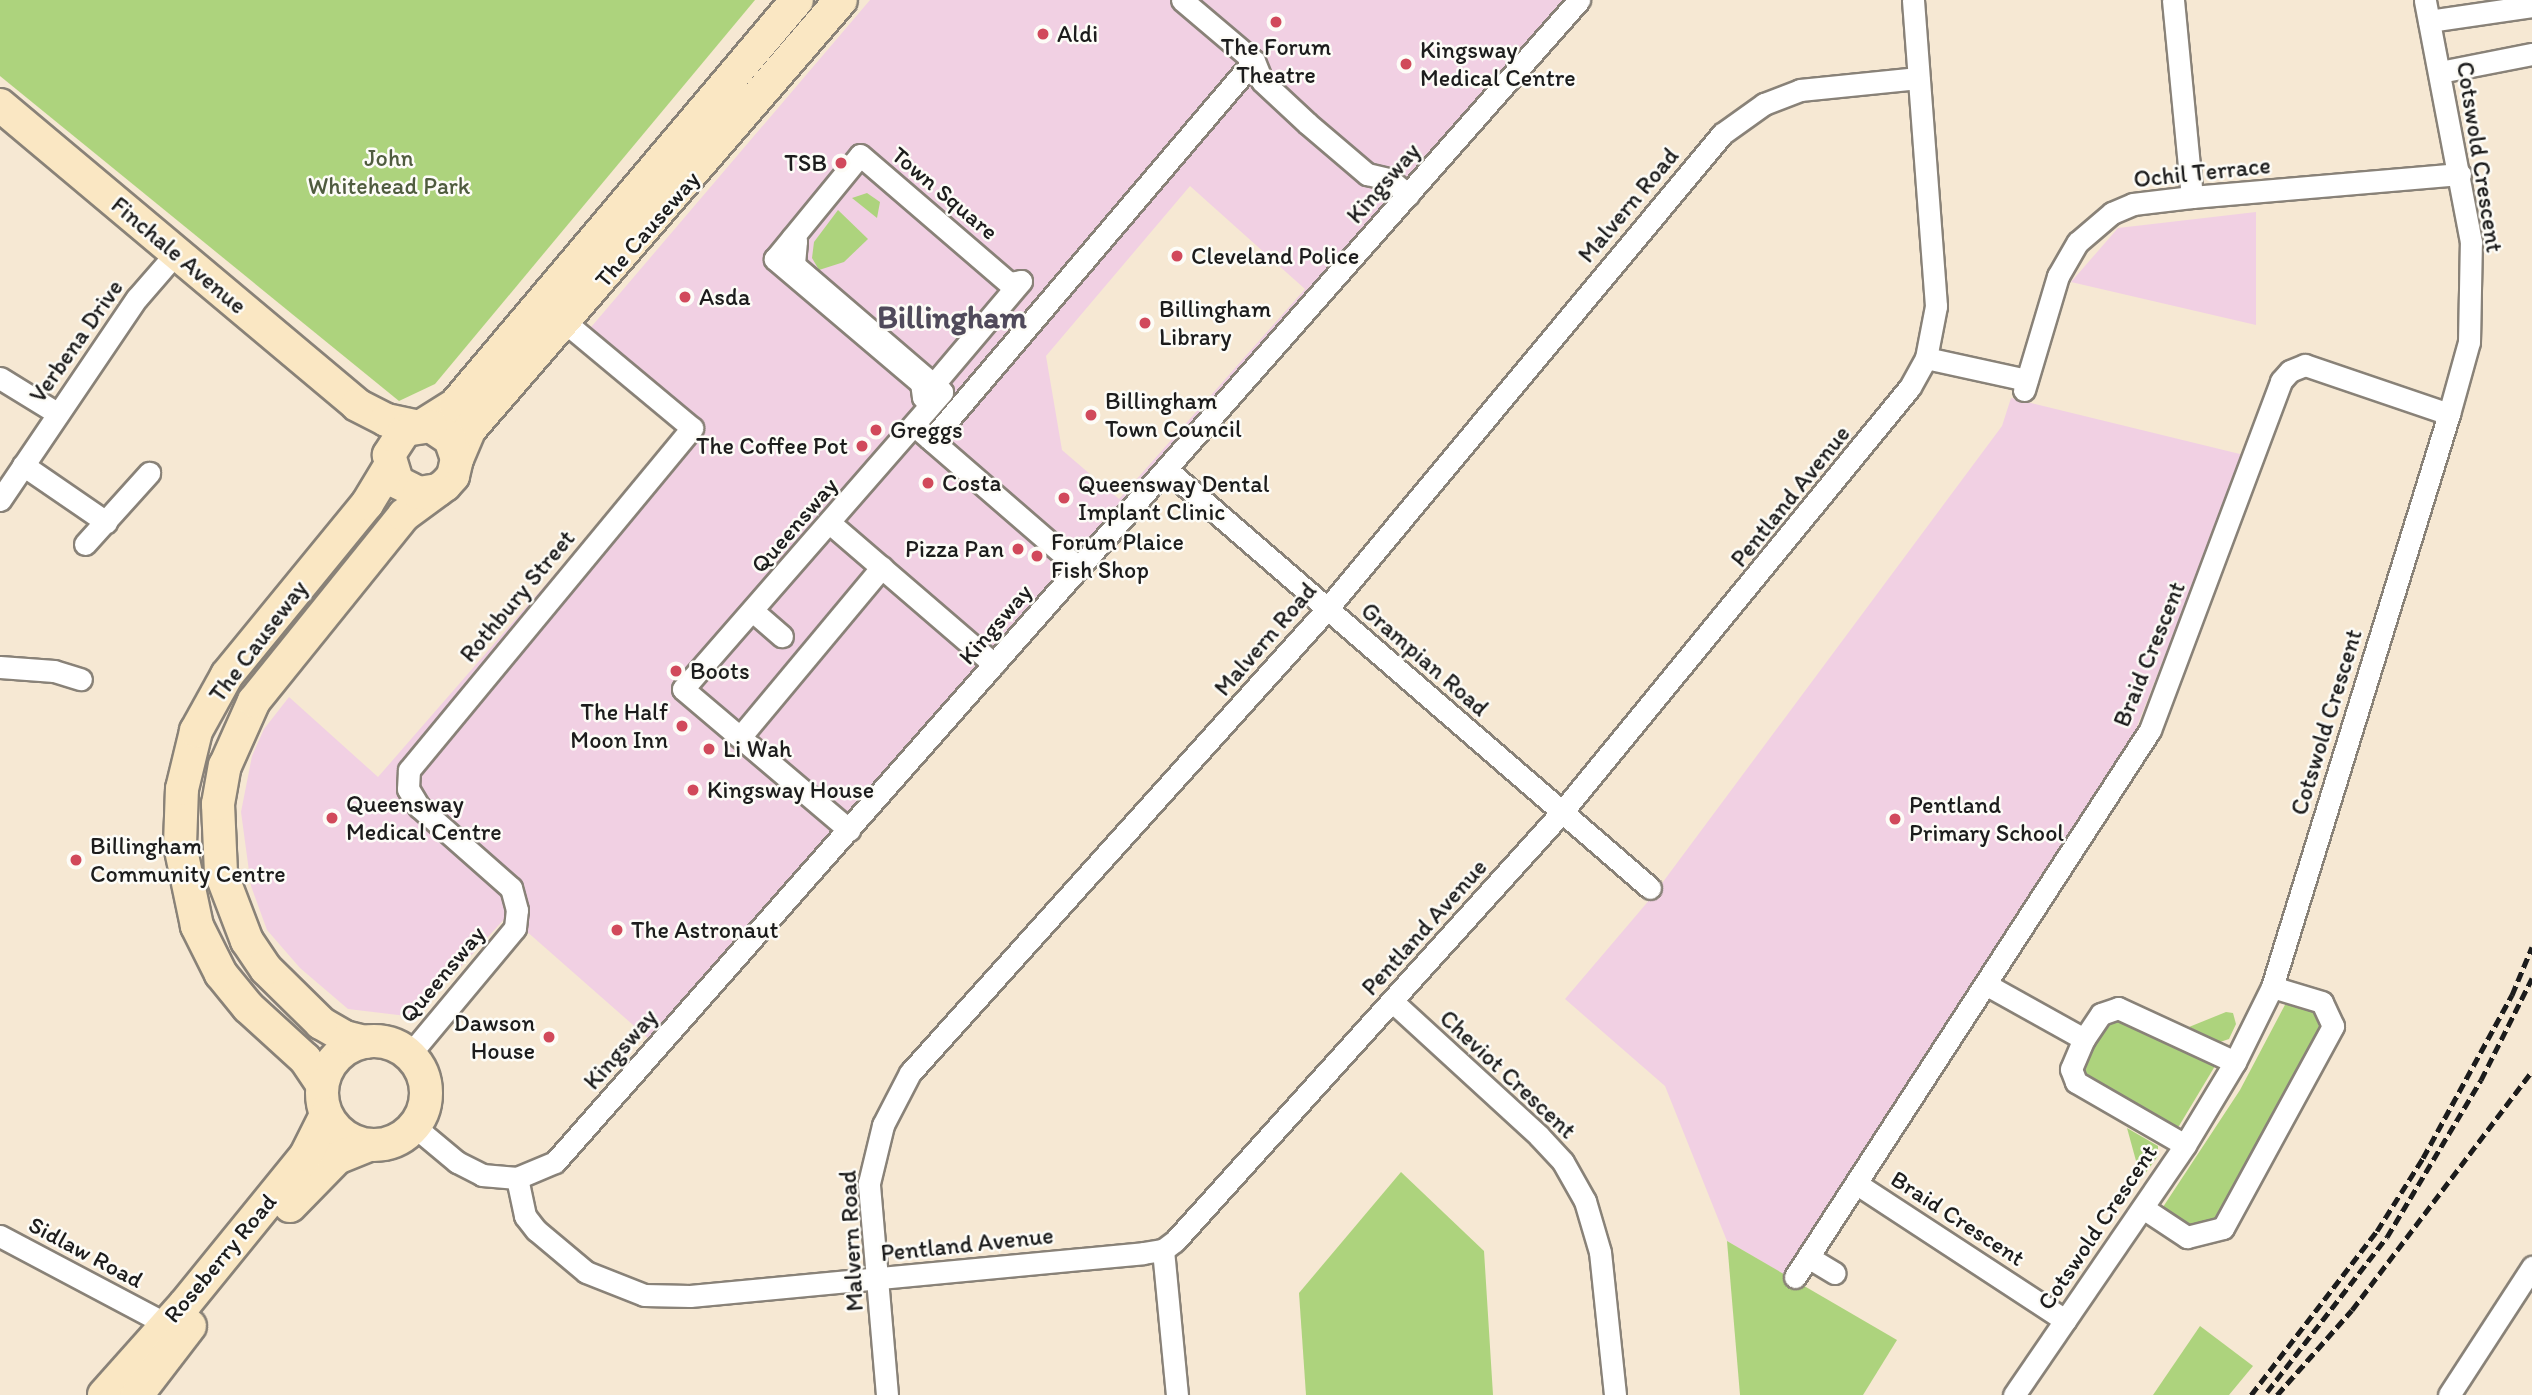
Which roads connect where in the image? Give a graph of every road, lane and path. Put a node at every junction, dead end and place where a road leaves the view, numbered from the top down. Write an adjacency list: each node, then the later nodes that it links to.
1 (797, 0): 27 (street, The Causeway)
2 (841, 0): 20 (street, The Causeway)
3 (1182, 0): 10 (street)
4 (1579, 0): 15 (street, Kingsway)
5 (1913, 0): 12 (street, Pentland Avenue)
6 (2173, 0): 16 (street)
7 (2532, 6): 8 (street)
8 (2427, 10): 11 (street, Cotswold Crescent)
9 (2532, 54): 11 (street)
10 (1254, 61): 15 (street); 19 (street)
11 (2440, 72): 14 (street, Cotswold Crescent)
12 (1919, 78): 21 (street, Pentland Avenue); 42 (street, Malvern Road)
13 (0, 105): 17 (street, Finchale Avenue)
14 (2460, 174): 16 (street, Ochil Terrace); 26 (street, Cotswold Crescent)
15 (1408, 195): 33 (street, Kingsway)
16 (2192, 197): 21 (street, Ochil Terrace)
17 (177, 252): 24 (street, Finchale Avenue); 25 (street, Verbena Drive)
18 (1008, 296): 19 (street); 23 (street); 23 (street)
19 (1034, 317): 29 (street)
20 (565, 322): 30 (street, The Causeway); 52 (street, Rothbury Street)
21 (1926, 358): 49 (street, Pentland Avenue)
22 (0, 378): 25 (street)
23 (938, 388): 28 (street, Queensway)
24 (357, 405): 27 (street, Finchale Avenue); 31 (street, Finchale Avenue)
25 (57, 413): 32 (street, Verbena Drive)
26 (2449, 414): 53 (street, Braid Crescent); 54 (street, Cotswold Crescent)
27 (419, 425): 30 (street); 31 (street, The Causeway)
28 (914, 426): 29 (street); 38 (street, Queensway)
29 (931, 440): 41 (street)
30 (457, 459): 35 (street, The Causeway)
31 (389, 461): 35 (street); 60 (street, The Causeway)
32 (23, 465): 36 (street, Verbena Drive); 37 (street)
33 (1166, 469): 41 (street, Kingsway); 42 (street, Grampian Road)
34 (149, 473): 37 (street)
35 (438, 490): 57 (street, The Causeway)
36 (0, 500)
37 (106, 523): 39 (street)
38 (831, 524): 40 (street); 43 (street, Queensway)
39 (85, 544)
40 (882, 568): 45 (street); 48 (street)
41 (1079, 568): 45 (street, Kingsway)
42 (1327, 609): 49 (street, Grampian Road); 73 (street, Malvern Road)
43 (754, 612): 44 (street); 48 (street, Queensway)
44 (782, 636)
45 (994, 664): 50 (street, Kingsway)
46 (0, 667): 47 (street)
47 (81, 679)
48 (741, 736): 50 (street)
49 (1562, 812): 51 (street, Grampian Road); 55 (street, Pentland Avenue)
50 (849, 830): 64 (street, Kingsway)
51 (1650, 888)
52 (515, 929): 58 (street, Queensway)
53 (1987, 985): 56 (street); 65 (street, Braid Crescent)
54 (2272, 987): 59 (street, Cotswold Crescent); 66 (street)
55 (1393, 1002): 68 (street, Pentland Avenue); 79 (street, Cheviot Crescent)
56 (2084, 1039): 59 (street); 62 (street)
57 (365, 1042): 58 (street); 60 (street)
58 (410, 1054): 61 (street)
59 (2235, 1062): 62 (street, Cotswold Crescent)
60 (324, 1099): 63 (street); 75 (street, Roseberry Road)
61 (415, 1127): 63 (street); 64 (street, Kingsway)
62 (2185, 1145): 66 (street, Cotswold Crescent)
63 (368, 1146): 75 (street, Roseberry Road)
64 (517, 1178): 73 (street, Pentland Avenue)
65 (1857, 1184): 69 (street, Braid Crescent); 74 (street, Braid Crescent)
66 (2143, 1208): 74 (street, Cotswold Crescent)
67 (0, 1236): 75 (street, Sidlaw Road)
68 (1163, 1250): 73 (street, Pentland Avenue); 78 (street)
69 (1808, 1257): 71 (street); 72 (street, Braid Crescent)
70 (2532, 1267): 81 (street)
71 (1835, 1273)
72 (1795, 1277)
73 (877, 1279): 77 (street, Malvern Road)
74 (2065, 1320): 80 (street, Cotswold Crescent)
75 (175, 1328): 76 (street, Roseberry Road)
76 (123, 1391)
77 (887, 1395)
78 (1177, 1395)
79 (1615, 1395)
80 (2014, 1395)
81 (2449, 1395)

